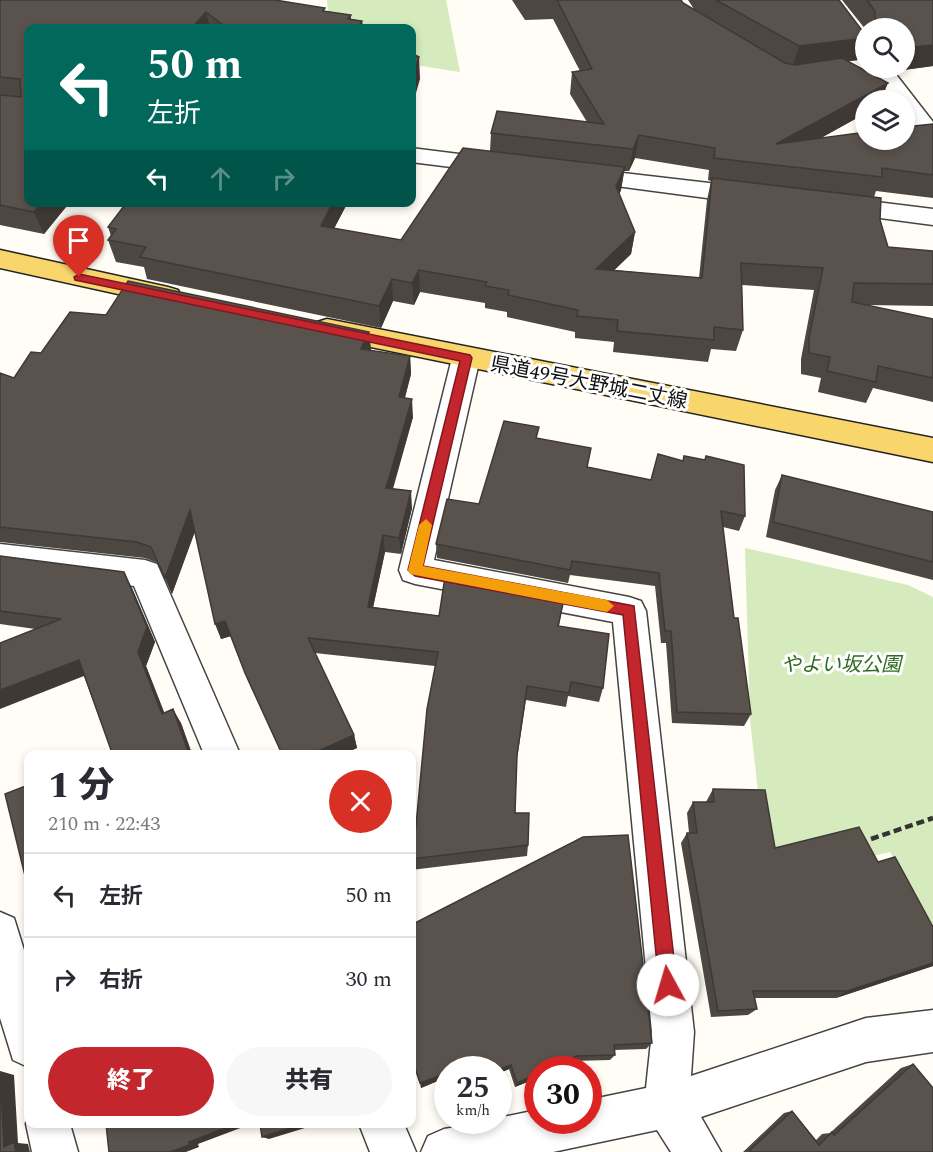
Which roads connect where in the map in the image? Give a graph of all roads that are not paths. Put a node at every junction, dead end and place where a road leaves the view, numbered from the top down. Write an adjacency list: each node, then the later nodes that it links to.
1 (890, 78): 2 (street)
2 (925, 112): 3 (street)
3 (933, 138)
4 (416, 157): 5 (street)
5 (773, 198)
6 (819, 203): 7 (street)
7 (933, 217)
8 (0, 259): 9 (main road)
9 (197, 302)
10 (303, 324): 11 (main road, 県道49号大野城二丈線)
11 (466, 358): 12 (main road, 県道49号大野城二丈線); 18 (street)
12 (933, 450)
13 (0, 557): 14 (street)
14 (220, 750)
15 (0, 932): 16 (street)
16 (24, 1029)
17 (933, 1031): 18 (street)
18 (667, 1106): 23 (street); 24 (street)
19 (49, 1128): 21 (street)
20 (383, 1128): 22 (street)
21 (55, 1152)
22 (393, 1152)
23 (444, 1152)
24 (698, 1152)

